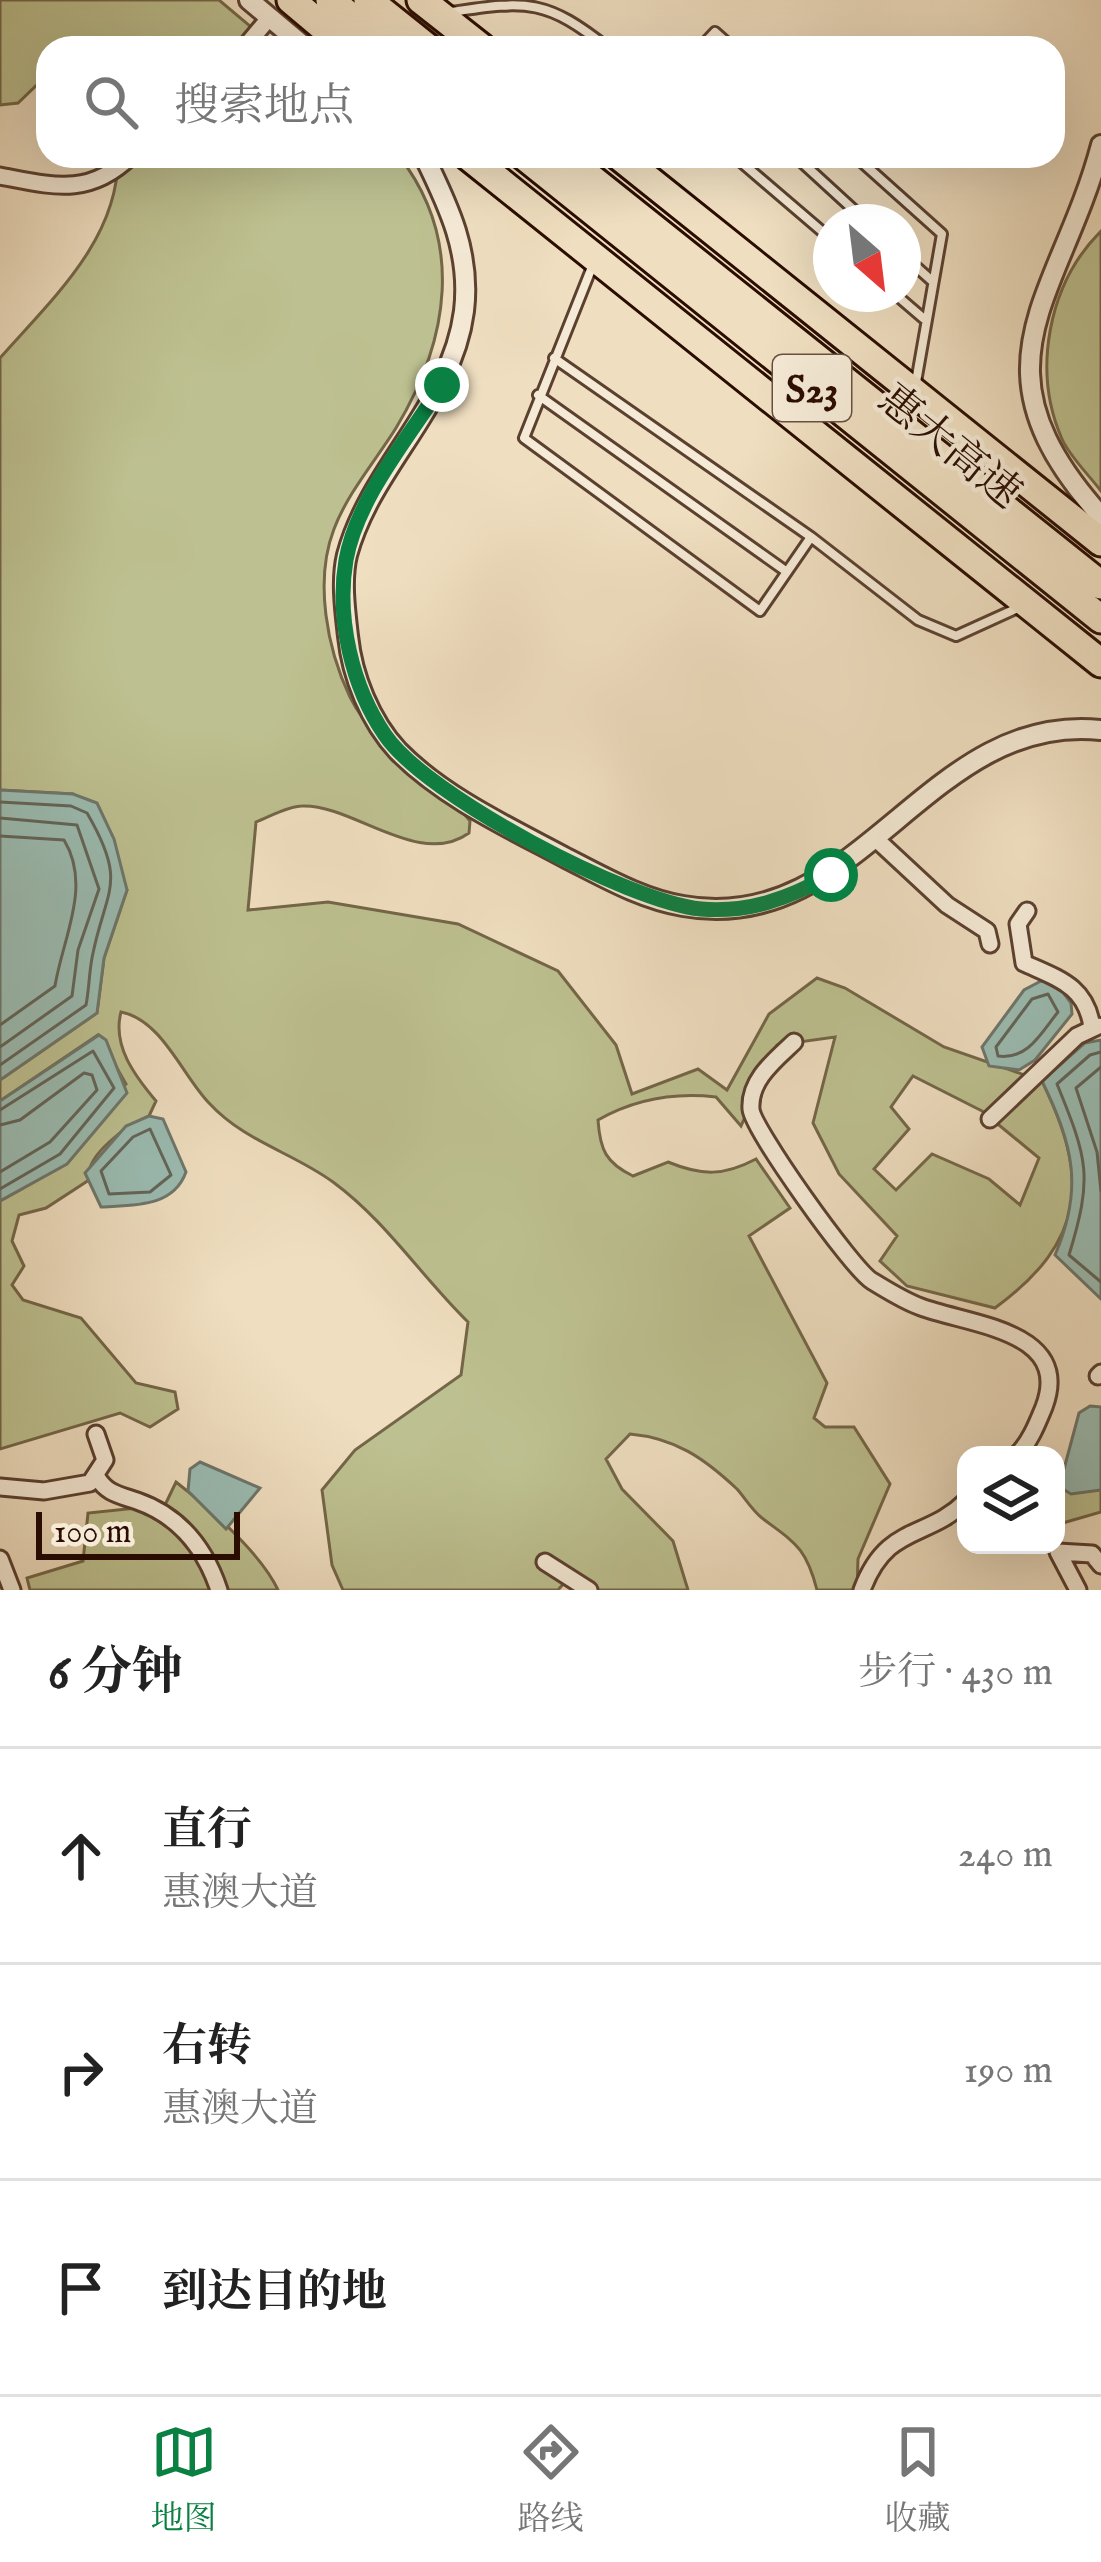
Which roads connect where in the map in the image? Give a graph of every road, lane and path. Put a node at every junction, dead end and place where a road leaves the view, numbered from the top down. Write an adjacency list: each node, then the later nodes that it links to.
1 (249, 0): 5 (street)
2 (330, 0): 9 (highway)
3 (368, 0): 10 (highway)
4 (430, 7): 11 (highway); 12 (lane)
5 (280, 9): 6 (street); 7 (street); 8 (highway)
6 (255, 36)
7 (298, 36)
8 (327, 36)
9 (374, 36)
10 (413, 36)
11 (467, 36)
12 (593, 36)
13 (1101, 146): 34 (street)
14 (115, 168): 23 (street)
15 (430, 168): 43 (street)
16 (484, 168): 26 (highway)
17 (539, 168): 40 (highway, 惠大高速 / S23)
18 (578, 168): 38 (highway, 惠大高速 / S23)
19 (634, 168): 32 (highway)
20 (748, 168): 25 (lane)
21 (808, 168): 24 (lane)
22 (868, 168): 28 (lane)
23 (0, 176)
24 (847, 204)
25 (813, 224)
26 (595, 260): 31 (lane); 39 (highway)
27 (921, 271): 28 (lane)
28 (932, 281): 30 (lane)
29 (916, 312): 30 (lane)
30 (923, 318): 32 (lane)
31 (554, 358): 33 (lane); 35 (lane)
32 (915, 389): 36 (highway)
33 (538, 395): 37 (lane); 37 (lane)
34 (1101, 515)
35 (811, 537): 37 (lane); 39 (lane)
36 (1101, 542)
37 (787, 572)
38 (1101, 586)
39 (1026, 604): 41 (highway)
40 (1101, 620)
41 (1101, 663)
42 (1101, 730): 43 (street)
43 (876, 839): 45 (street)
44 (1027, 910): 46 (street)
45 (990, 944)
46 (1096, 1026): 48 (street)
47 (794, 1042): 50 (street)
48 (990, 1119)
49 (96, 1434): 51 (street)
50 (1022, 1446)
51 (97, 1477): 52 (street); 58 (street)
52 (0, 1486)
53 (957, 1507): 60 (street)
54 (0, 1559): 57 (street)
55 (545, 1562): 59 (street)
56 (1101, 1564): 61 (street)
57 (12, 1590)
58 (219, 1590)
59 (589, 1590)
60 (862, 1590)
61 (1078, 1590)

